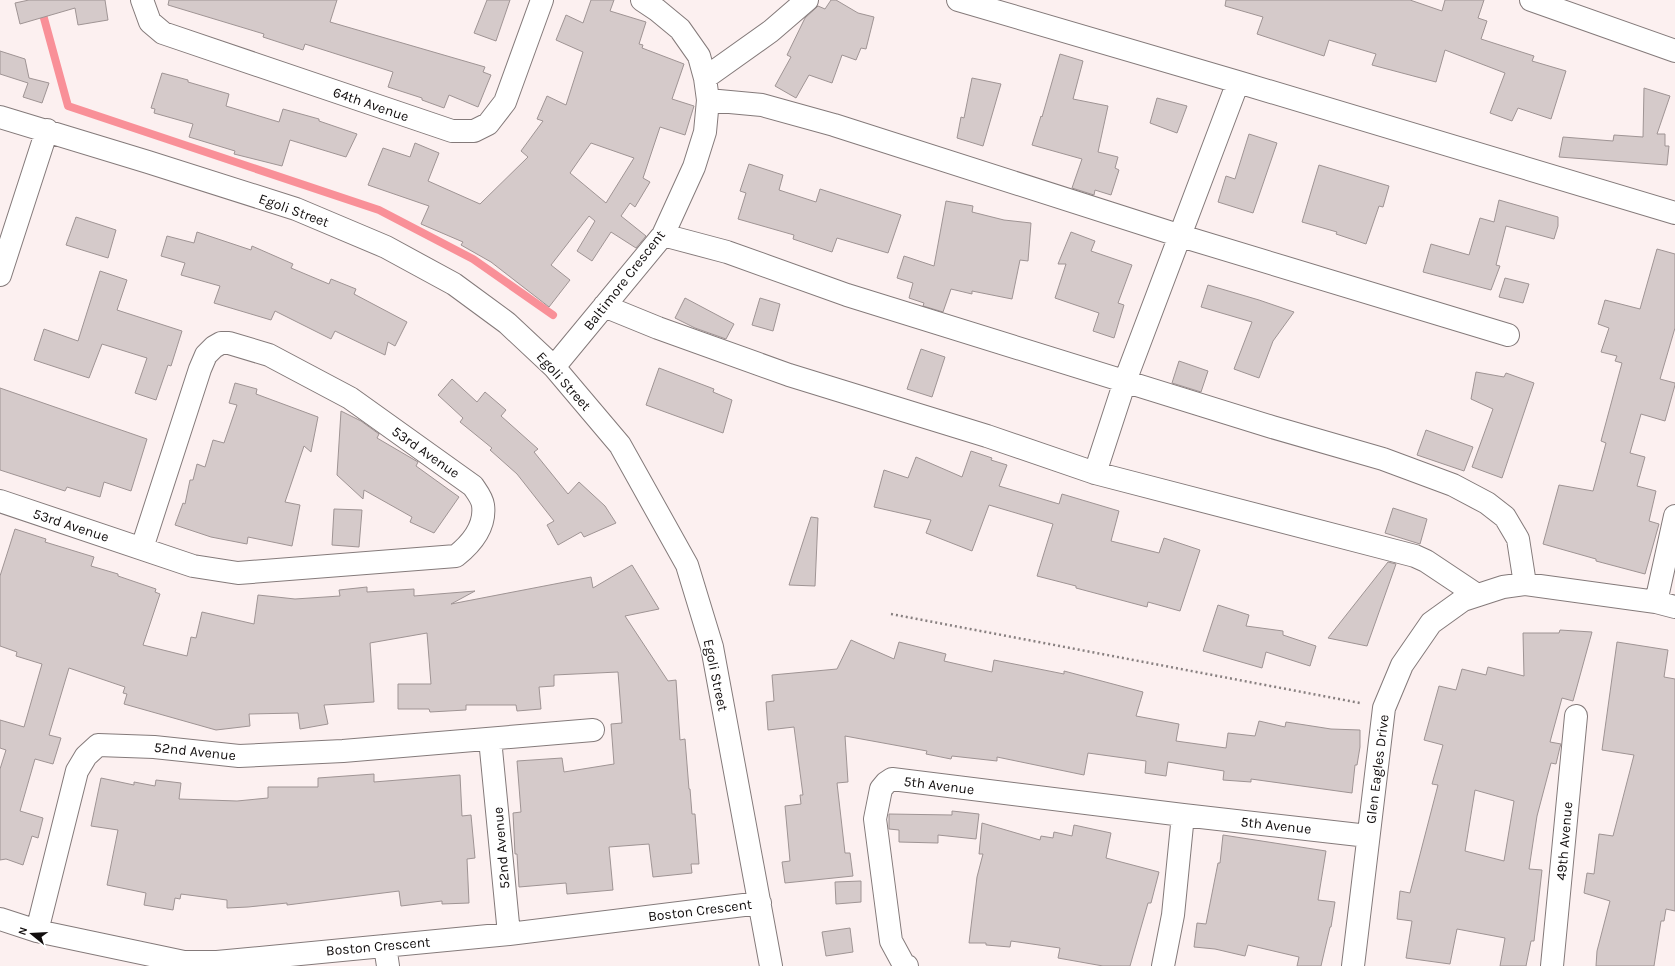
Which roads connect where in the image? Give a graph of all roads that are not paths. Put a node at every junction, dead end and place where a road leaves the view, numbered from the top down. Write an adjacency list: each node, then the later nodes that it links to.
1 (142, 0): 2 (street, 64th Avenue)
2 (542, 0)
3 (807, 0): 8 (street)
4 (958, 0): 9 (street)
5 (1531, 0): 7 (street)
6 (654, 3): 8 (street, Baltimore Crescent)
7 (1675, 51)
8 (706, 78): 10 (street, Baltimore Crescent)
9 (1238, 82): 13 (street); 15 (street)
10 (708, 100): 14 (street, Baltimore Crescent); 15 (street)
11 (0, 117): 12 (street, Egoli Street)
12 (47, 130): 16 (street); 19 (street, Egoli Street)
13 (1675, 213)
14 (663, 235): 17 (street, Baltimore Crescent); 20 (street)
15 (1181, 236): 18 (street); 20 (street)
16 (0, 275)
17 (604, 306): 19 (street, Baltimore Crescent); 21 (street)
18 (1508, 335)
19 (554, 367): 33 (street, Egoli Street)
20 (1125, 381): 21 (street); 25 (street)
21 (1095, 473): 26 (street)
22 (0, 501): 24 (street, 53rd Avenue)
23 (1675, 516): 27 (street)
24 (142, 548): 24 (street, 53rd Avenue)
25 (1525, 584): 26 (street, Glen Eagles Drive); 27 (street, Glen Eagles Drive)
26 (1477, 595): 32 (street, Glen Eagles Drive)
27 (1665, 604)
28 (1576, 716): 42 (street, 49th Avenue)
29 (593, 730): 30 (street, 52nd Avenue)
30 (490, 739): 35 (street, 52nd Avenue); 36 (street, 52nd Avenue)
31 (1183, 815): 32 (street, 5th Avenue); 39 (street, 5th Avenue); 40 (street)
32 (1368, 836): 41 (street, Glen Eagles Drive)
33 (760, 903): 36 (street, Boston Crescent); 38 (street, Egoli Street)
34 (0, 919): 35 (street, Boston Crescent)
35 (38, 931): 37 (street, Boston Crescent)
36 (509, 934): 37 (street, Boston Crescent)
37 (386, 956)
38 (771, 966)
39 (907, 966)
40 (1163, 966)
41 (1353, 966)
42 (1552, 966)

